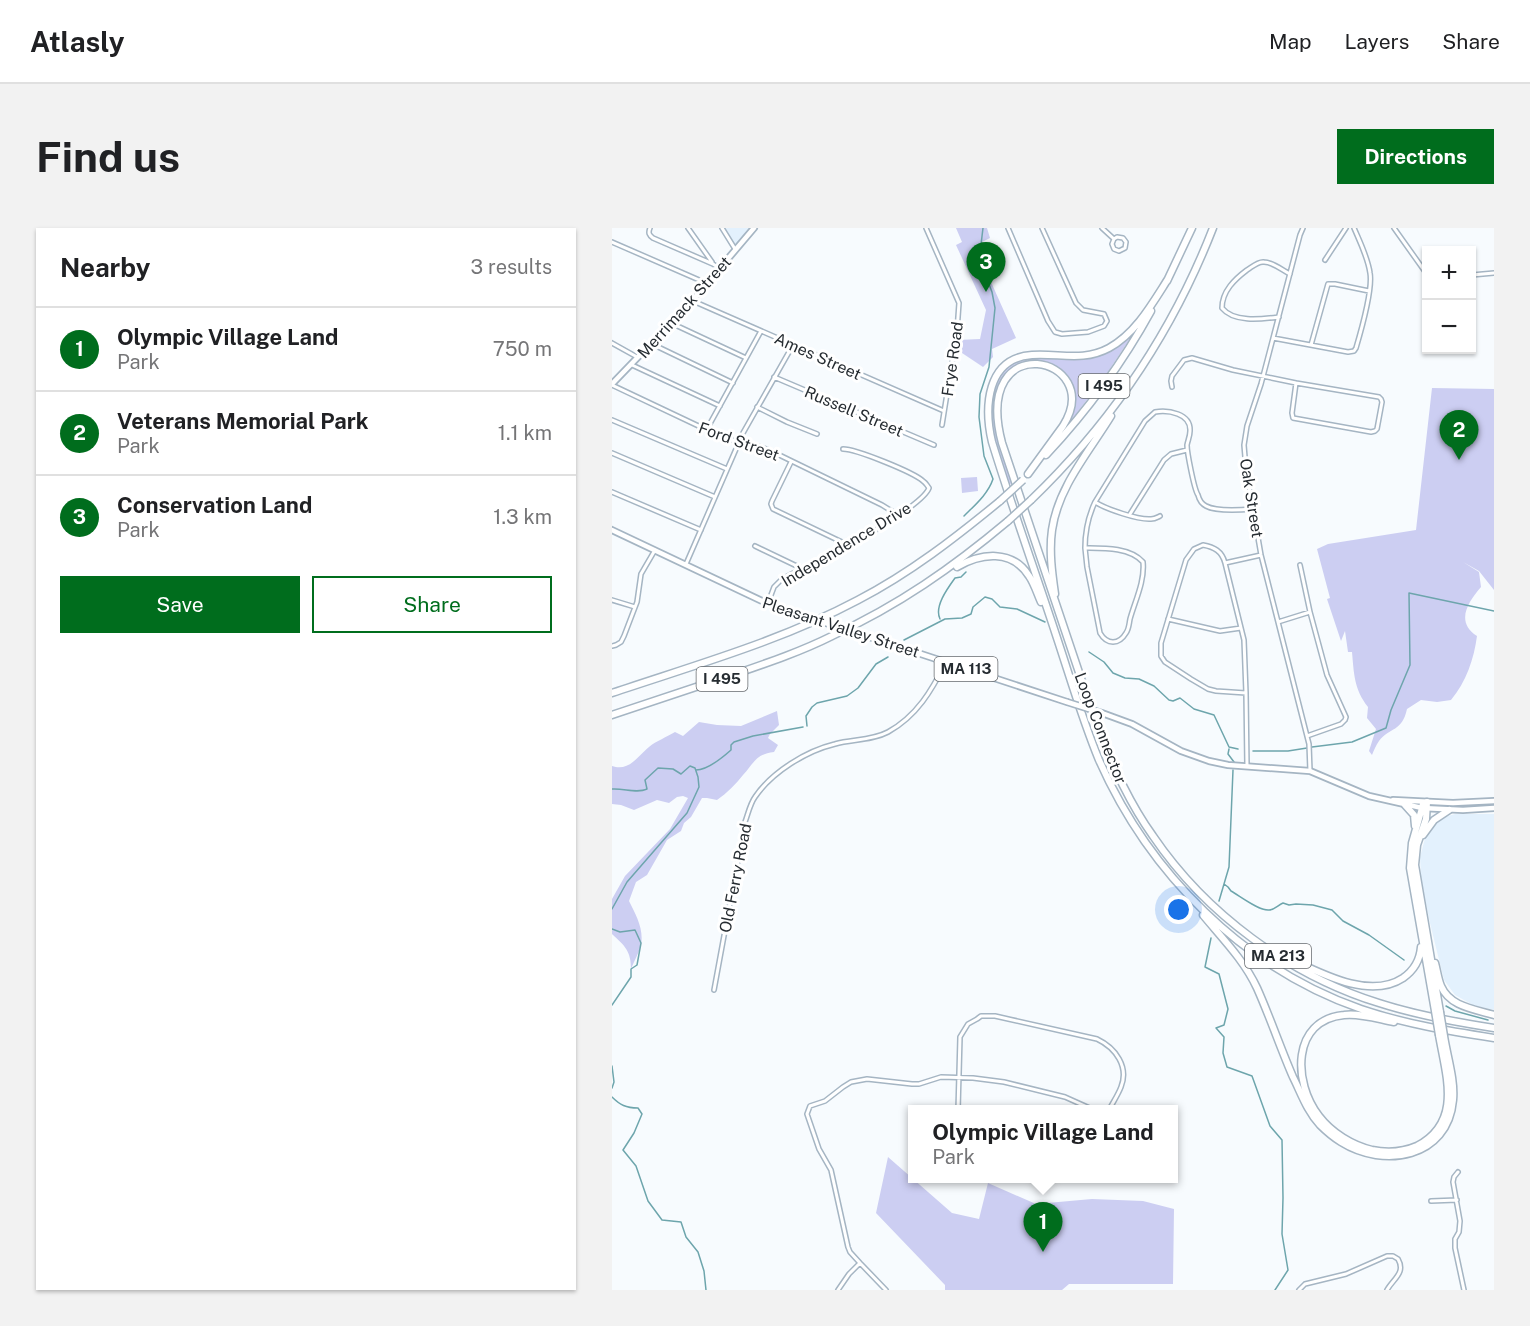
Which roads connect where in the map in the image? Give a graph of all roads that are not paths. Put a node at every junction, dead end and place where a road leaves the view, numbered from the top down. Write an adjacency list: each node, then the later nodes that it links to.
1 (651, 228): 19 (street)
2 (687, 228): 19 (street)
3 (722, 228): 17 (street)
4 (754, 228): 17 (main road, Merrimack Street)
5 (926, 228): 49 (street, Frye Road)
6 (1008, 228): 7 (street)
7 (1042, 228)
8 (1102, 228): 15 (street)
9 (1192, 228): 25 (highway, I 495)
10 (1213, 228): 46 (highway, I 495)
11 (1303, 228): 23 (street, Oak Street)
12 (1346, 228): 18 (street)
13 (1354, 228): 27 (street)
14 (1394, 228): 20 (street)
15 (1114, 239): 15 (street)
16 (612, 242): 26 (street)
17 (736, 250): 21 (main road, Merrimack Street)
18 (1325, 260)
19 (713, 264): 21 (street)
20 (1422, 267)
21 (720, 269): 26 (main road, Merrimack Street)
22 (1494, 273): 24 (street)
23 (1290, 274): 29 (street, Oak Street); 29 (street)
24 (1476, 275)
25 (1168, 279): 61 (highway, I 495); 90 (highway)
26 (708, 284): 28 (main road, Merrimack Street)
27 (1369, 291): 36 (street); 36 (street)
28 (692, 301): 30 (main road, Merrimack Street); 31 (street, Ames Street)
29 (1279, 317): 32 (street, Oak Street)
30 (671, 323): 34 (main road, Merrimack Street); 38 (street)
31 (761, 331): 35 (street, Ames Street); 38 (street)
32 (1273, 338): 36 (street); 41 (street, Oak Street)
33 (612, 343): 37 (street)
34 (652, 344): 37 (main road, Merrimack Street); 42 (street)
35 (793, 345): 40 (street); 49 (street, Ames Street)
36 (1311, 345)
37 (638, 358): 39 (main road, Merrimack Street)
38 (746, 358): 42 (street)
39 (632, 364): 44 (main road, Merrimack Street); 47 (street)
40 (774, 377): 48 (street); 55 (street, Russell Street)
41 (1263, 377): 43 (street); 45 (street); 65 (street, Oak Street)
42 (733, 383): 47 (street)
43 (1296, 383): 43 (street)
44 (612, 385): 52 (street, Ford Street)
45 (1173, 387)
46 (1120, 398): 80 (highway, I 495, bridge); 84 (highway)
47 (720, 406): 52 (street)
48 (757, 407): 53 (street); 54 (street)
49 (944, 411): 51 (street, Frye Road)
50 (612, 420): 60 (street)
51 (942, 425)
52 (707, 430): 54 (street, Ford Street)
53 (817, 434)
54 (739, 440): 59 (street, Ford Street); 60 (street)
55 (934, 446)
56 (843, 449): 67 (street, Independence Drive)
57 (1188, 450): 64 (street); 65 (street); 66 (street)
58 (612, 453): 63 (street)
59 (791, 461): 67 (street, Ford Street); 71 (street)
60 (727, 469): 63 (street)
61 (1028, 474): 84 (highway); 92 (highway, I 495, bridge)
62 (612, 492): 70 (street)
63 (715, 496): 70 (street)
64 (1095, 502): 66 (street); 73 (street)
65 (1253, 509): 75 (street, Oak Street)
66 (1130, 514): 68 (street)
67 (898, 515): 71 (street, Independence Drive)
68 (1160, 516)
69 (612, 530): 74 (main road, Pleasant Valley Street / MA 113)
70 (701, 530): 77 (street)
71 (848, 545): 79 (street, Independence Drive)
72 (755, 546): 79 (street)
73 (1085, 548): 73 (street)
74 (655, 550): 77 (main road, Pleasant Valley Street / MA 113); 83 (street)
75 (1262, 555): 76 (street); 87 (street, Oak Street)
76 (1225, 563): 86 (street); 88 (street)
77 (685, 565): 82 (main road, Pleasant Valley Street / MA 113)
78 (1300, 565): 85 (street)
79 (803, 569): 82 (street, Independence Drive)
80 (934, 579): 90 (highway); 94 (highway, I 495)
81 (612, 600): 83 (street)
82 (768, 604): 91 (main road, Pleasant Valley Street / MA 113, bridge)
83 (635, 607): 89 (street)
84 (1056, 607): 109 (highway, Loop Connector / MA 213)
85 (1310, 612): 87 (street); 95 (street)
86 (1168, 619): 88 (street); 93 (street)
87 (1277, 622): 95 (street, Oak Street)
88 (1241, 628): 93 (street)
89 (612, 646)
90 (1063, 655): 106 (highway, Loop Connector / MA 213)
91 (946, 662): 96 (main road, Pleasant Valley Street / MA 113, bridge); 110 (street, Old Ferry Road)
92 (612, 693)
93 (1246, 693): 96 (street)
94 (612, 715)
95 (1307, 736): 97 (street, Oak Street)
96 (1247, 766): 97 (main road, Pleasant Valley Street / MA 113)
97 (1310, 771): 98 (main road, Pleasant Valley Street / MA 113)
98 (1384, 800): 100 (main road, Pleasant Valley Street / MA 113); 101 (main road, Pleasant Valley Street / MA 113)
99 (1494, 801): 101 (main road, Pleasant Valley Street / MA 113)
100 (1405, 805): 101 (main road, Pleasant Valley Street / MA 113); 104 (highway)
101 (1424, 805): 103 (main road, Pleasant Valley Street / MA 113); 104 (highway); 105 (highway)
102 (1494, 808): 103 (main road, Pleasant Valley Street / MA 113)
103 (1449, 810): 105 (highway)
104 (1415, 829): 108 (highway)
105 (1418, 843): 107 (highway)
106 (1182, 888): 113 (highway, Loop Connector / MA 213); 115 (highway)
107 (1426, 931): 111 (highway); 112 (highway)
108 (1421, 938): 109 (highway); 111 (highway)
109 (1262, 945): 114 (highway, Loop Connector / MA 213)
110 (714, 990)
111 (1437, 1011): 115 (highway, bridge)
112 (1494, 1015)
113 (1416, 1025): 115 (highway); 116 (highway, Loop Connector / MA 213)
114 (1494, 1028)
115 (1442, 1036)
116 (1494, 1038)
117 (958, 1077): 118 (street); 119 (street); 120 (street); 124 (street)
118 (958, 1105)
119 (1084, 1105)
120 (1112, 1105)
121 (1458, 1172): 122 (street)
122 (1457, 1200): 123 (street); 129 (street)
123 (1431, 1202)
124 (860, 1263): 125 (street); 126 (street)
125 (838, 1290)
126 (886, 1290)
127 (1299, 1290): 128 (street)
128 (1387, 1290)
129 (1464, 1290)

